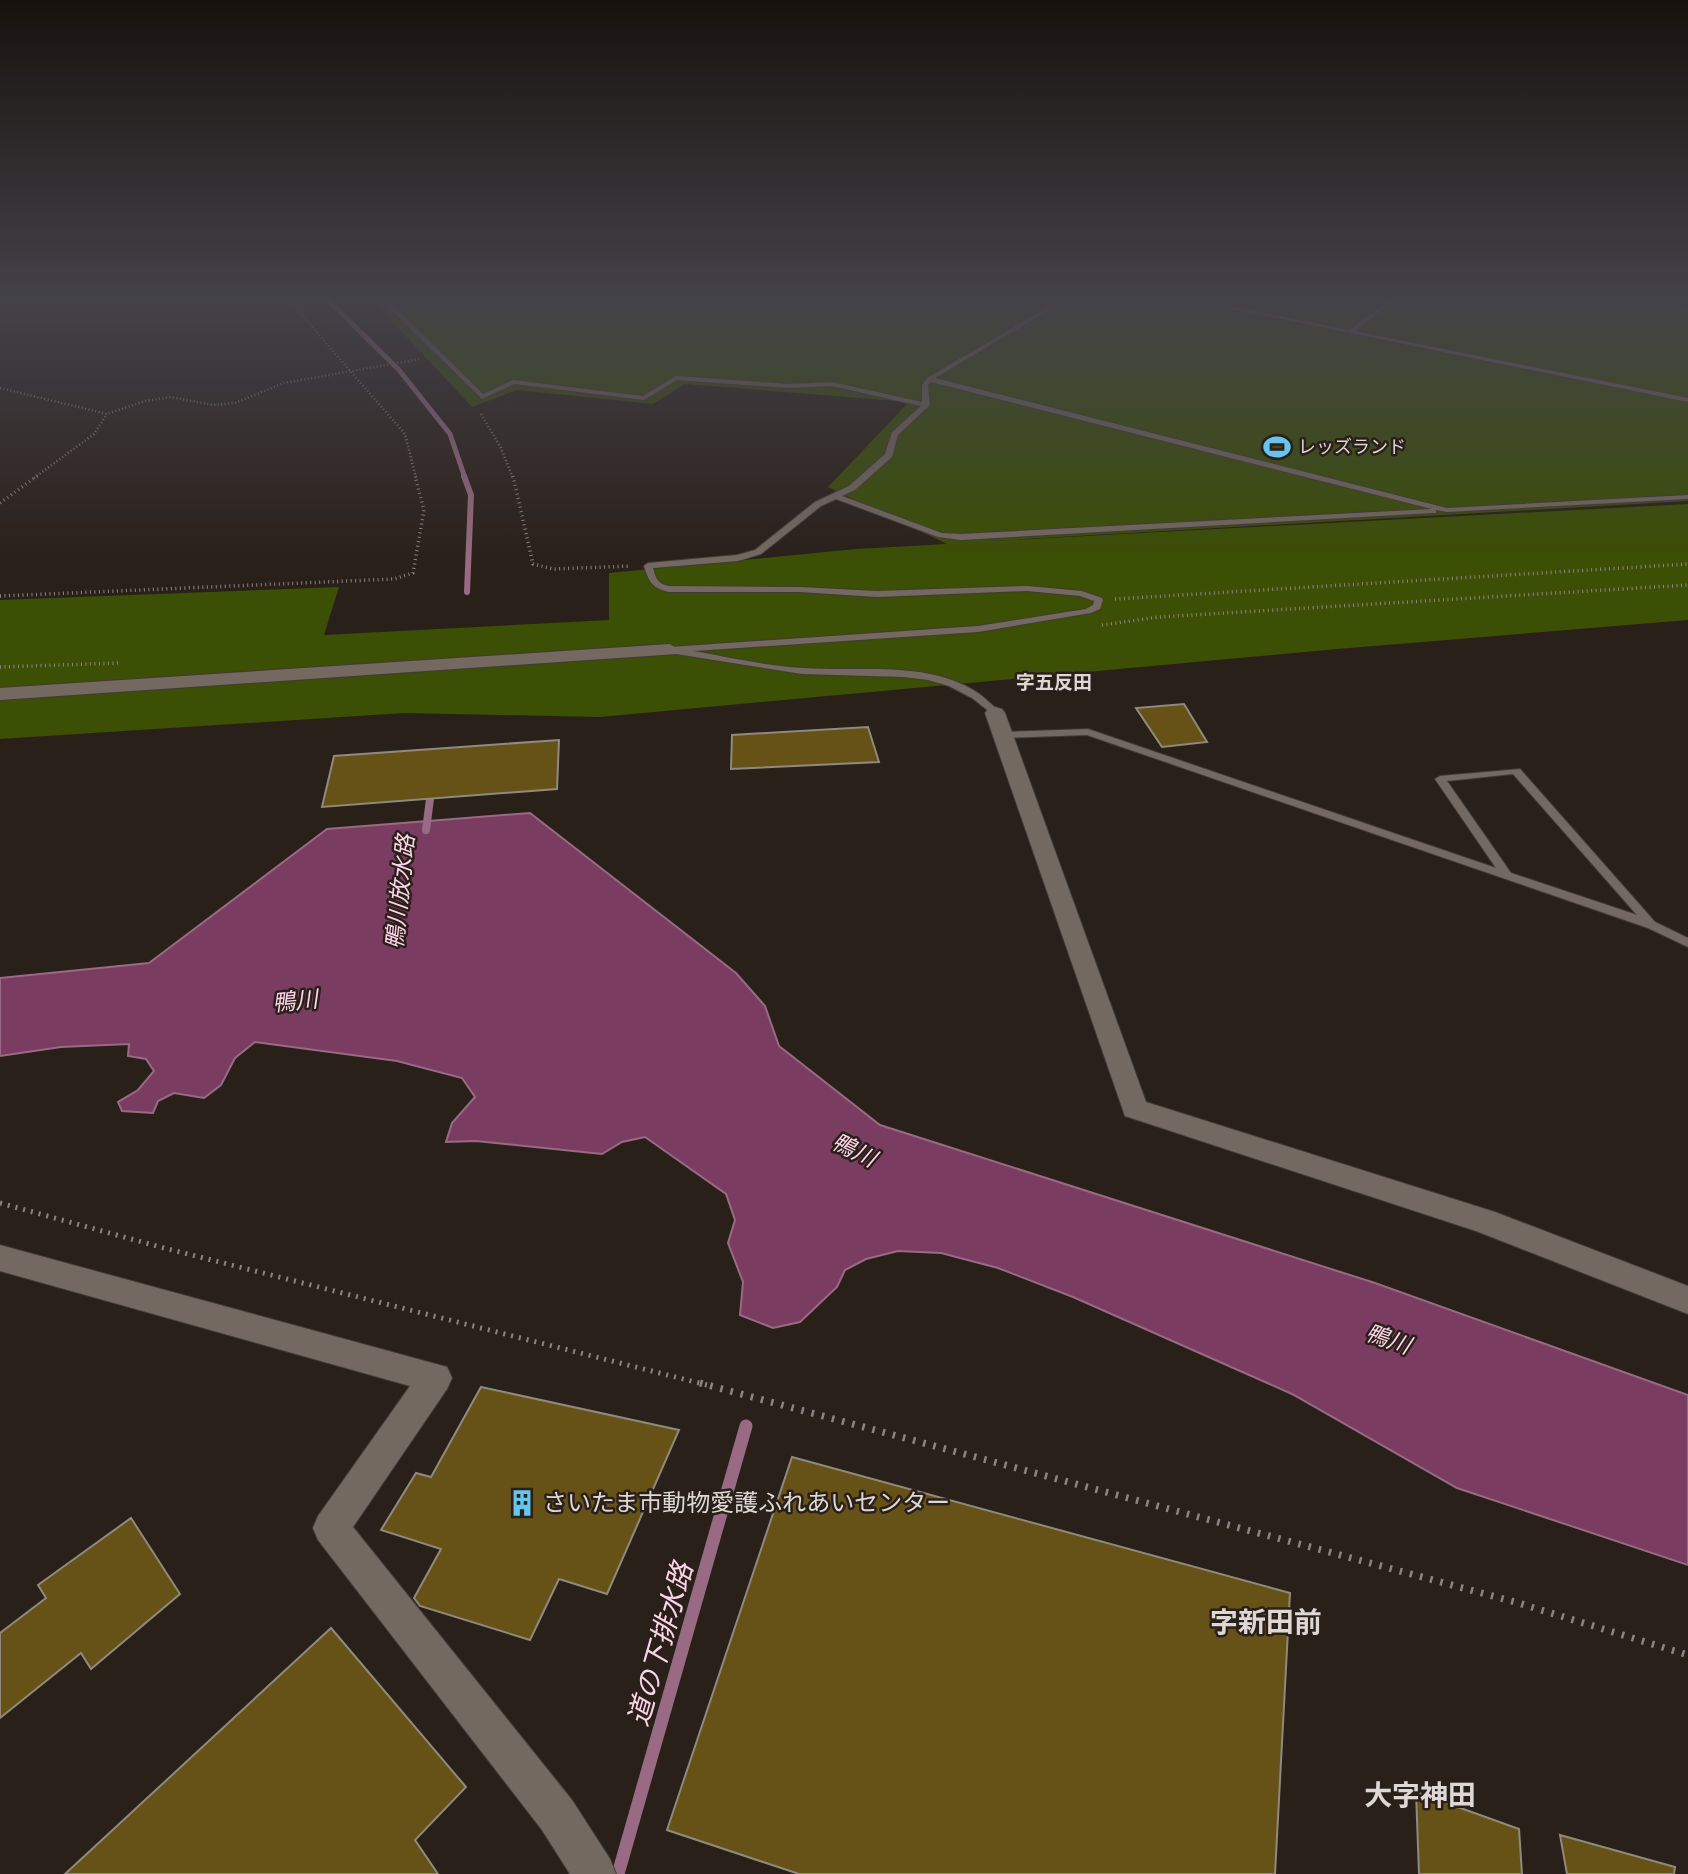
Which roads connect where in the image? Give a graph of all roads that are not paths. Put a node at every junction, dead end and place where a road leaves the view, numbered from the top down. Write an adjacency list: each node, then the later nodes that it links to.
1 (470, 385): 2 (lane)
2 (506, 385)
3 (541, 385): 4 (lane)
4 (663, 385)
5 (783, 385): 6 (lane)
6 (801, 385)
7 (839, 385): 12 (lane)
8 (925, 385): 12 (lane)
9 (955, 385): 15 (lane)
10 (1615, 385): 11 (lane)
11 (1688, 400)
12 (926, 405): 13 (lane)
13 (836, 496): 15 (lane); 16 (lane)
14 (1688, 497): 15 (lane)
15 (1447, 510)
16 (670, 650): 17 (street); 18 (lane)
17 (0, 694)
18 (999, 724): 19 (lane); 23 (street)
19 (1507, 876): 20 (lane); 20 (lane)
20 (1652, 925): 21 (lane)
21 (1688, 943)
22 (0, 1258): 24 (street)
23 (1688, 1300)
24 (592, 1869)

